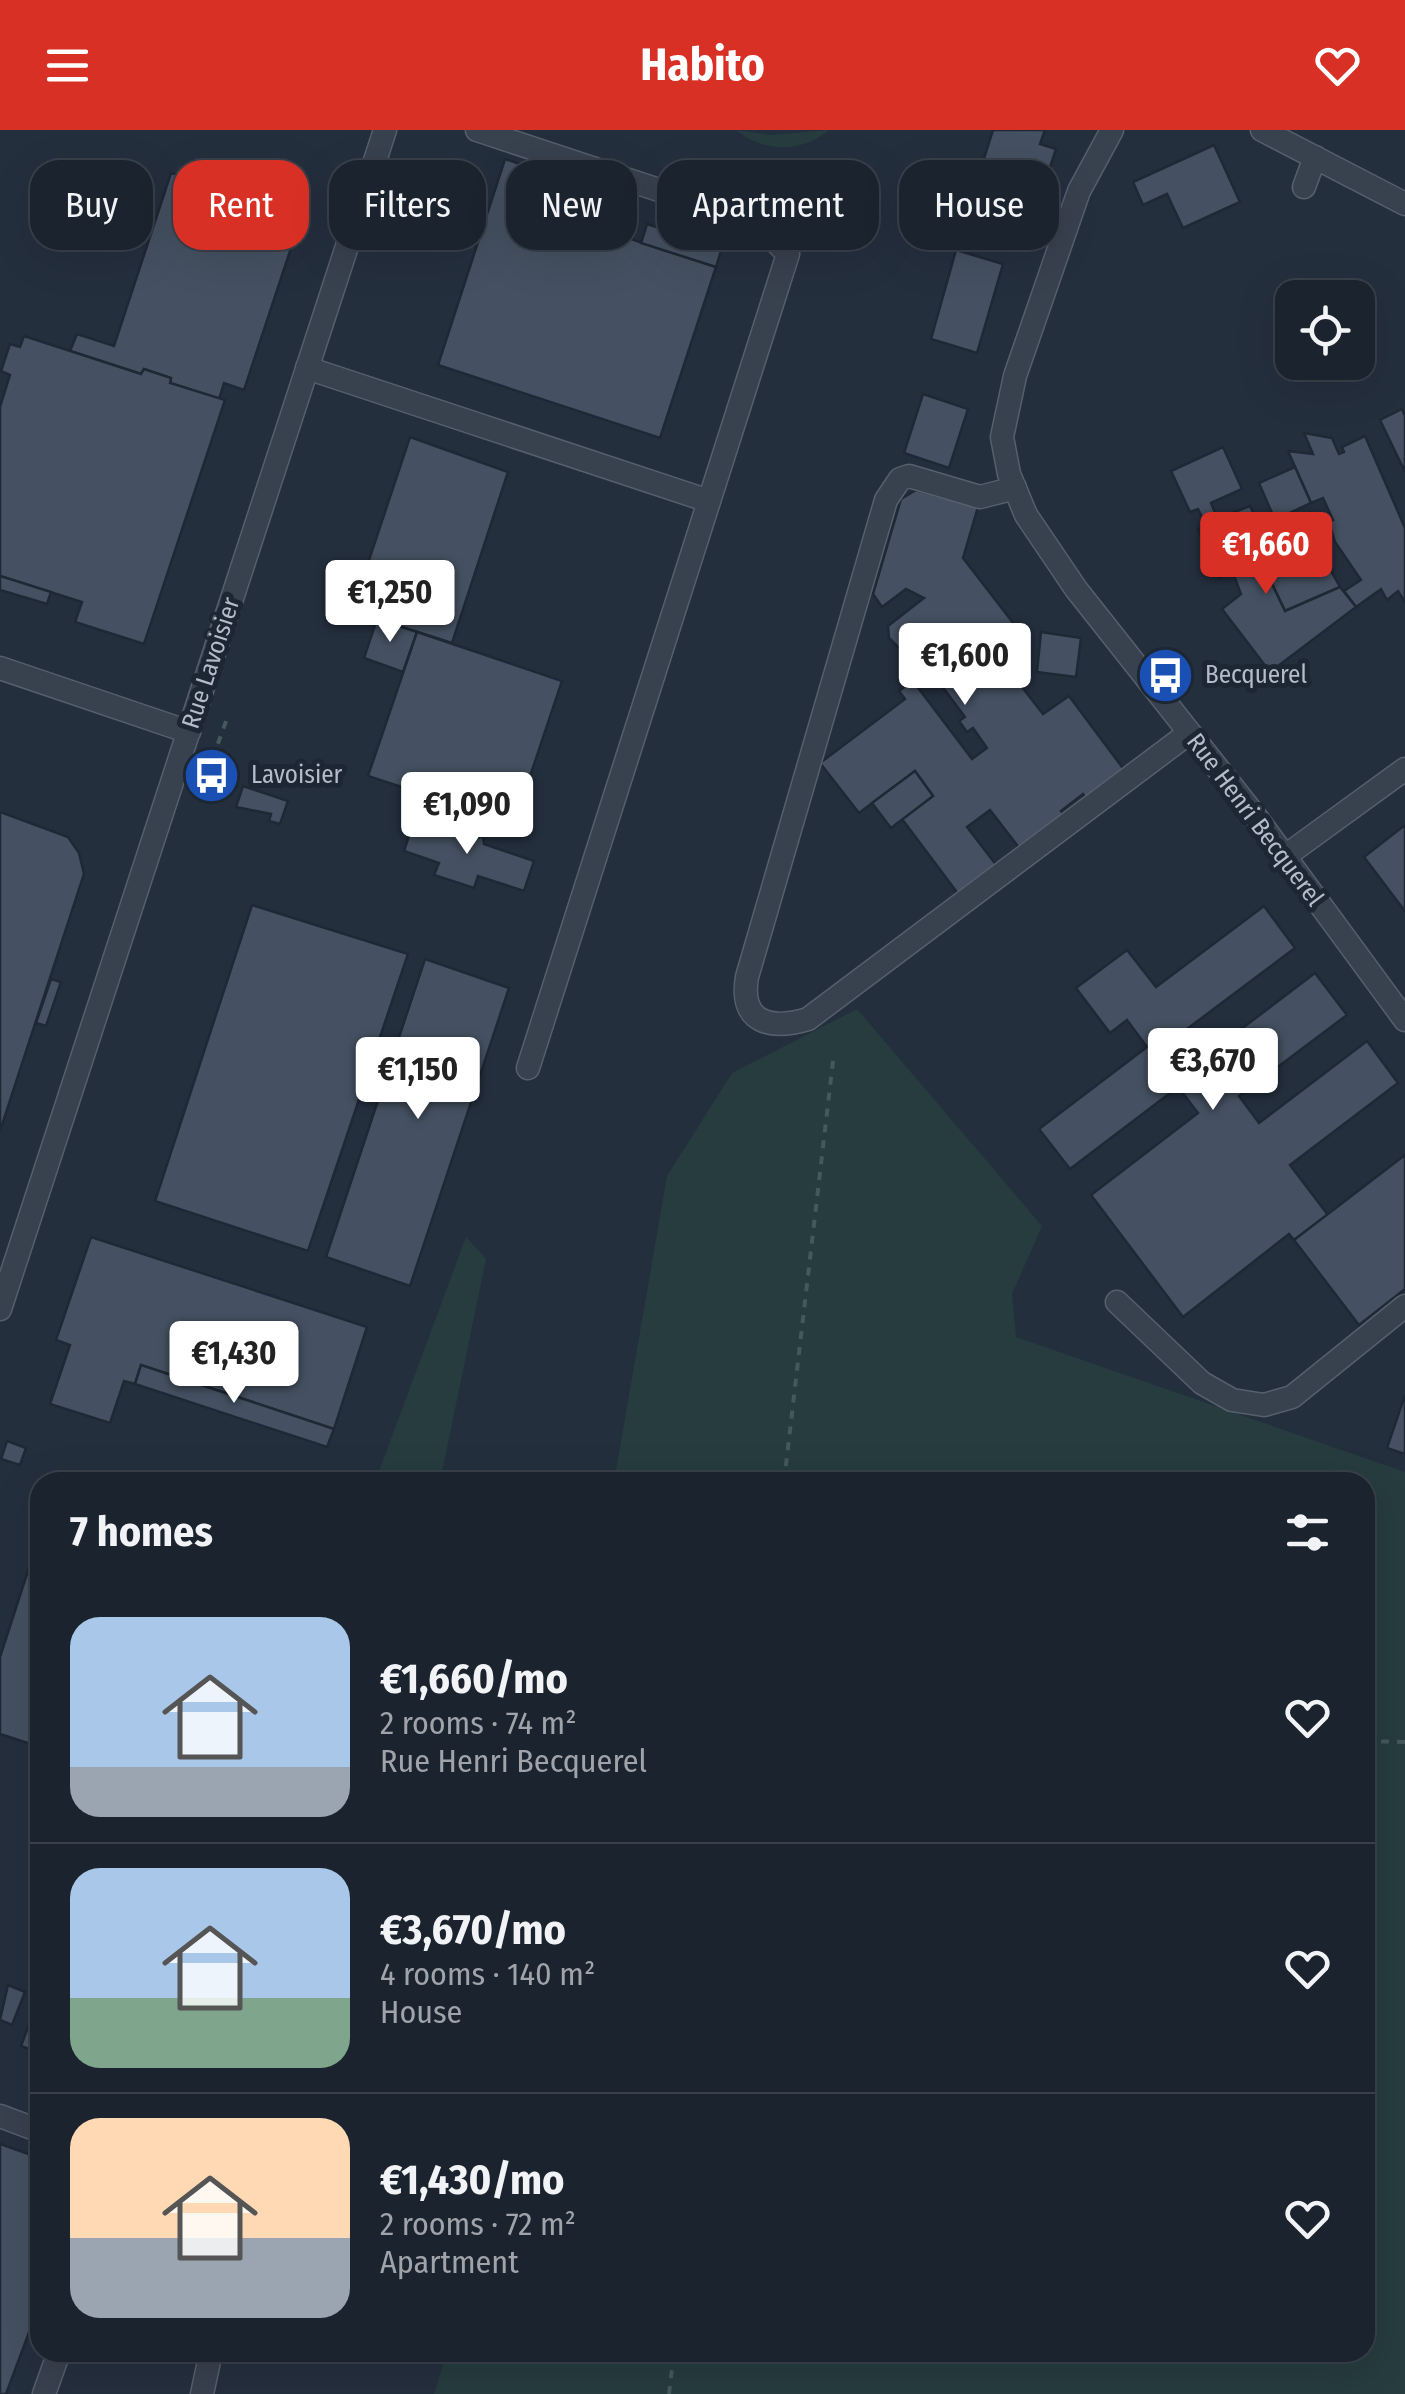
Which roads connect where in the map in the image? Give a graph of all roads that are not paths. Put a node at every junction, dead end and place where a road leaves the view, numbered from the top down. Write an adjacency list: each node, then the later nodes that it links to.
1 (384, 130): 8 (street, Rue Lavoisier)
2 (477, 130): 10 (street)
3 (1112, 130): 9 (street, Rue Henri Becquerel)
4 (1262, 130): 5 (street)
5 (1314, 157): 6 (street); 7 (street)
6 (1304, 188)
7 (1405, 204)
8 (308, 368): 10 (street); 12 (street, Rue Lavoisier)
9 (1015, 488): 13 (street, Rue Henri Becquerel); 13 (street)
10 (710, 501): 17 (street)
11 (0, 668): 12 (street)
12 (189, 732): 20 (street, Rue Lavoisier)
13 (1189, 733): 15 (street, Rue Henri Becquerel)
14 (1405, 769): 15 (street)
15 (1284, 857): 16 (street, Rue Henri Becquerel)
16 (1405, 1020)
17 (528, 1068)
18 (1117, 1302): 19 (street)
19 (1405, 1306)
20 (0, 1310)
21 (0, 2116): 22 (street)
22 (30, 2127)
23 (55, 2362): 25 (street)
24 (208, 2362): 26 (street)
25 (44, 2394)
26 (202, 2394)

